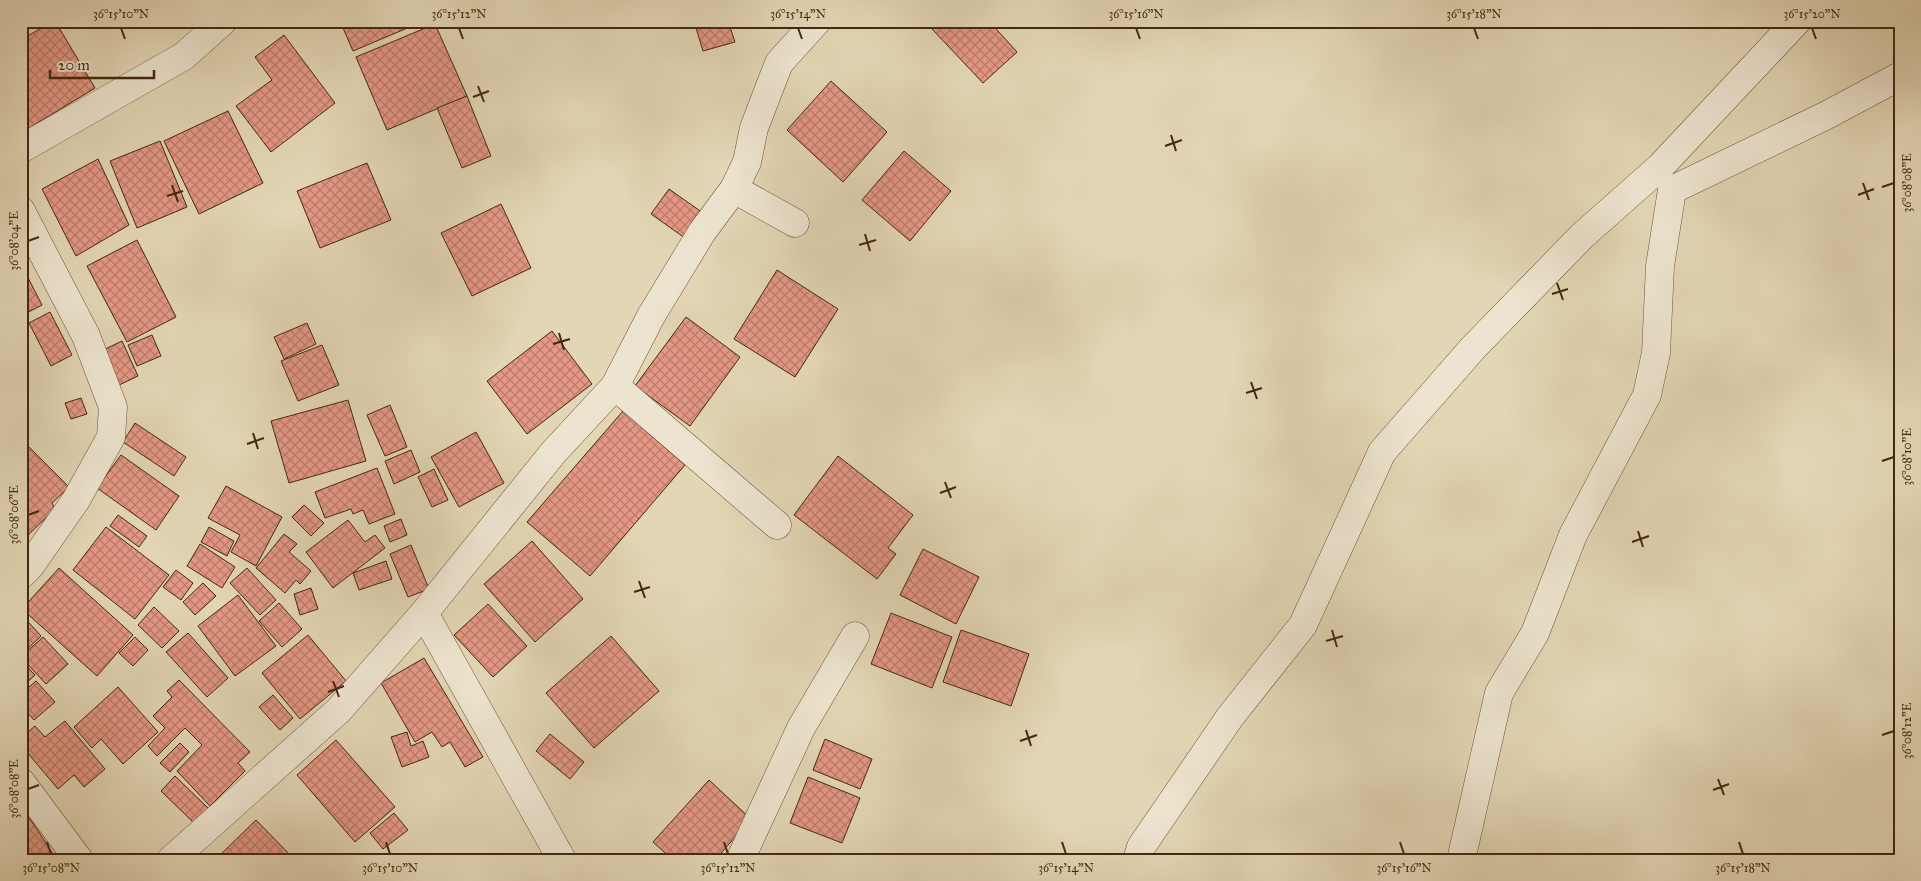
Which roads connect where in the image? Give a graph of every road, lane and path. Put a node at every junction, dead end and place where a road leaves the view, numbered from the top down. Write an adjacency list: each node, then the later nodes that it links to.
1 (223, 21): 5 (street)
2 (817, 21): 6 (street)
3 (1797, 21): 19 (street)
4 (1900, 76): 20 (street)
5 (21, 149)
6 (734, 189): 8 (street); 9 (street)
7 (21, 211): 11 (street)
8 (795, 223)
9 (614, 386): 10 (street); 12 (street)
10 (777, 524)
11 (21, 575)
12 (424, 613): 16 (street); 17 (street)
13 (856, 636): 18 (street)
14 (21, 782): 15 (street)
15 (79, 860)
16 (171, 860)
17 (562, 860)
18 (740, 860)
19 (1137, 860)
20 (1461, 860)

